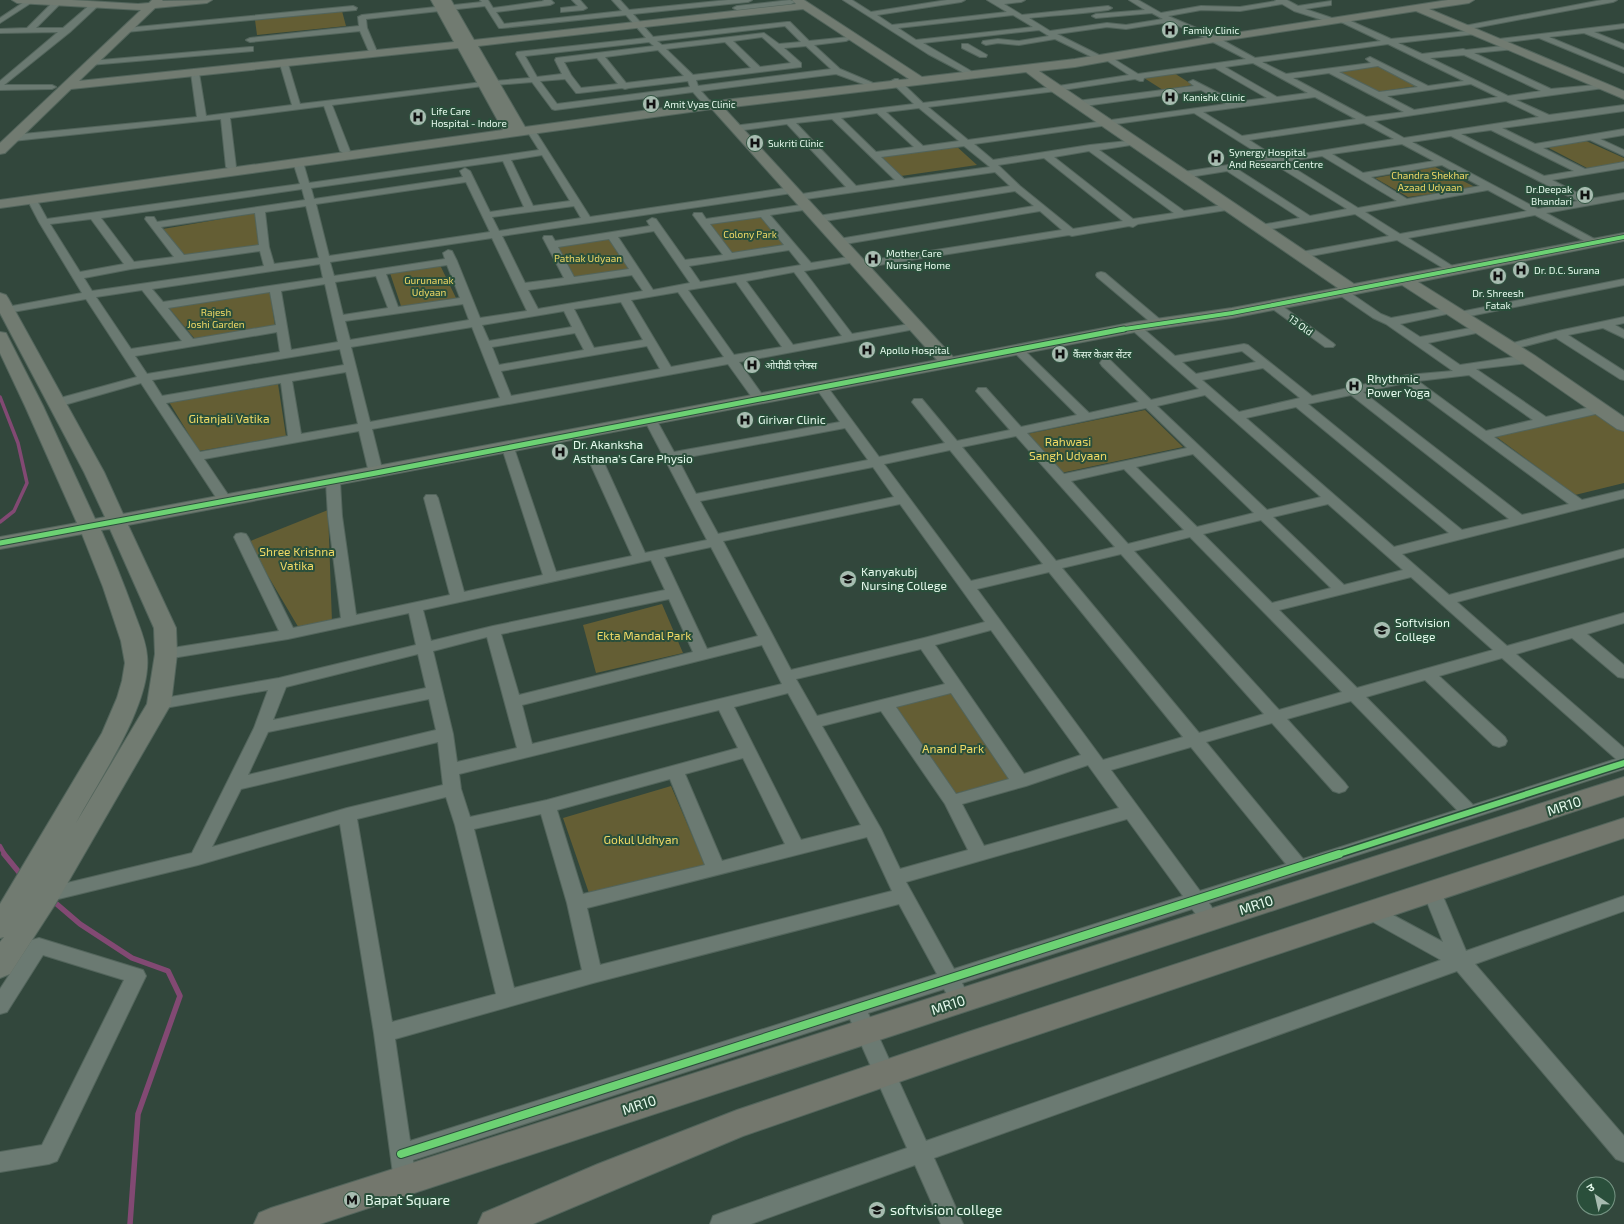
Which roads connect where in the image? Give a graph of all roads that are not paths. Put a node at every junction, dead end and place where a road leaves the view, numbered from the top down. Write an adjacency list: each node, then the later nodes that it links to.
1 (17, 0): 17 (main road)
2 (71, 0): 20 (main road)
3 (171, 0): 25 (main road)
4 (207, 0): 25 (main road)
5 (351, 0): 33 (street)
6 (547, 0): 36 (street)
7 (576, 0): 37 (street)
8 (616, 0): 38 (street)
9 (748, 0): 38 (street)
10 (849, 0): 32 (street)
11 (961, 0): 40 (street)
12 (1021, 0): 22 (street)
13 (1320, 0): 35 (street)
14 (1448, 0): 31 (main road)
15 (1469, 0): 31 (main road)
16 (1614, 0): 59 (street)
17 (30, 1): 24 (main road); 48 (street)
18 (485, 1): 27 (street); 36 (street)
19 (1281, 1): 35 (street); 41 (street)
20 (89, 2): 24 (main road); 25 (main road); 60 (street)
21 (794, 2): 38 (street); 53 (main road); 73 (main road); 113 (main road)
22 (994, 2): 39 (street)
23 (1137, 2): 30 (street); 41 (street); 52 (street)
24 (57, 3): 63 (street)
25 (149, 3): 61 (main road); 120 (main road)
26 (1074, 3): 28 (street)
27 (443, 4): 42 (street); 78 (main road)
28 (1063, 4)
29 (873, 5): 32 (street)
30 (1159, 5)
31 (1418, 5): 46 (main road); 47 (main road); 59 (main road)
32 (859, 7): 40 (street)
33 (354, 8): 42 (street); 79 (street)
34 (1024, 8): 39 (street)
35 (1297, 9): 46 (street)
36 (491, 10): 38 (street)
37 (559, 10)
38 (629, 12): 53 (street)
39 (1012, 12): 52 (street); 56 (street)
40 (871, 14): 49 (street)
41 (1156, 14): 44 (street); 45 (street)
42 (362, 17): 57 (street)
43 (908, 17): 49 (street)
44 (1072, 19)
45 (1170, 20): 67 (street); 71 (street)
46 (1329, 20): 71 (main road)
47 (1344, 20): 71 (main road); 77 (street)
48 (0, 21)
49 (882, 21): 56 (street)
50 (1049, 22): 52 (street)
51 (1013, 23): 52 (street)
52 (1031, 23): 67 (street); 76 (street)
53 (639, 24): 72 (street); 78 (main road)
54 (999, 25): 58 (street)
55 (1624, 26): 64 (street)
56 (891, 27): 68 (street)
57 (363, 28): 79 (street); 87 (street)
58 (962, 28)
59 (1464, 28): 65 (main road)
60 (67, 30): 63 (street); 107 (street)
61 (126, 30): 79 (street); 94 (main road)
62 (0, 31): 63 (street)
63 (29, 31)
64 (1586, 31): 69 (street); 83 (street)
65 (1475, 32): 75 (main road); 77 (street)
66 (918, 33): 68 (street)
67 (1049, 33): 70 (street)
68 (904, 35): 76 (street)
69 (1541, 36): 75 (street); 102 (street)
70 (1056, 37): 89 (street); 90 (street)
71 (1213, 38): 90 (main road); 92 (main road); 93 (street)
72 (651, 39): 80 (street); 84 (street); 112 (street)
73 (846, 39): 80 (street); 113 (main road)
74 (727, 40): 81 (street); 84 (street); 99 (street)
75 (1499, 41): 82 (main road)
76 (916, 42): 103 (street)
77 (1388, 42): 85 (street); 91 (street)
78 (466, 43): 87 (main road); 117 (main road)
79 (251, 44): 94 (street); 95 (main road); 105 (main road)
80 (809, 44): 81 (street); 100 (street)
81 (776, 47): 99 (street)
82 (1512, 47): 86 (street); 114 (main road)
83 (1624, 47)
84 (660, 48): 88 (street); 111 (street)
85 (1347, 48): 93 (street); 96 (street)
86 (1462, 52): 91 (street); 127 (street)
87 (374, 54): 95 (main road)
88 (599, 55): 108 (street); 121 (street)
89 (983, 55)
90 (1096, 57): 103 (main road)
91 (1420, 57): 115 (street)
92 (1109, 58): 98 (main road); 109 (street)
93 (1254, 61): 97 (street); 110 (street)
94 (90, 63): 119 (main road)
95 (284, 64): 138 (street)
96 (1378, 64): 101 (street); 123 (street)
97 (1217, 66): 104 (street); 131 (street)
98 (1029, 69): 113 (main road); 125 (main road)
99 (758, 70): 111 (street)
100 (837, 71): 116 (street); 124 (street)
101 (1331, 71): 110 (street); 129 (street)
102 (1624, 71)
103 (968, 72): 113 (main road)
104 (1175, 72): 109 (street); 122 (street)
105 (195, 73): 119 (main road); 146 (street)
106 (0, 75): 107 (street)
107 (13, 75): 118 (street)
108 (567, 76): 112 (street); 121 (street)
109 (1137, 77): 125 (street); 126 (street)
110 (1285, 77): 128 (street)
111 (691, 78): 121 (street); 124 (street)
112 (535, 80): 117 (street); 124 (street)
113 (907, 81): 116 (main road); 134 (main road); 136 (street)
114 (1610, 81): 127 (street); 130 (main road)
115 (1471, 82): 123 (street); 132 (street)
116 (869, 83): 134 (main road)
117 (488, 84): 133 (street); 152 (main road)
118 (0, 86): 120 (street)
119 (67, 86): 156 (main road)
120 (52, 87): 155 (main road)
121 (625, 87)
122 (1202, 87): 126 (street); 137 (street)
123 (1426, 88): 129 (street)
124 (695, 89): 134 (street)
125 (1055, 89): 135 (main road); 136 (street)
126 (1162, 92): 135 (street)
127 (1550, 92): 132 (street)
128 (1316, 94): 131 (street); 147 (street)
129 (1378, 95): 142 (street)
130 (1624, 95)
131 (1275, 99): 137 (street)
132 (1507, 99): 142 (street); 145 (street)
133 (327, 104): 138 (street); 166 (street)
134 (711, 104): 151 (main road); 152 (main road)
135 (1077, 104): 149 (main road)
136 (920, 105): 140 (street); 160 (street)
137 (1234, 105): 141 (street)
138 (297, 107): 143 (street)
139 (1624, 108): 145 (street)
140 (878, 110): 144 (street); 163 (street)
141 (1194, 110): 149 (street); 158 (street)
142 (1413, 113): 147 (street)
143 (225, 115): 146 (street); 179 (street)
144 (834, 116): 148 (street); 170 (street)
145 (1548, 118): 150 (street)
146 (202, 119): 156 (street)
147 (1365, 120): 158 (street); 159 (street)
148 (790, 122): 151 (street); 190 (street)
149 (1106, 123): 160 (street); 161 (main road)
150 (1493, 127): 154 (street); 162 (street)
151 (736, 128): 193 (main road)
152 (519, 131): 166 (main road); 167 (street); 174 (main road)
153 (1624, 132): 157 (street)
154 (1452, 133): 159 (street); 185 (street)
155 (0, 135)
156 (13, 138): 165 (main road)
157 (1592, 138): 162 (street); 169 (street)
158 (1241, 139): 173 (street)
159 (1404, 141): 168 (street); 175 (street)
160 (964, 142): 163 (street); 178 (street)
161 (1134, 142): 164 (street); 182 (main road)
162 (1534, 147): 181 (street)
163 (920, 148): 170 (street)
164 (1090, 148): 171 (street); 210 (street)
165 (0, 150)
166 (345, 151): 179 (main road)
167 (545, 152): 172 (street); 197 (street)
168 (1323, 153): 173 (street); 183 (street)
169 (1624, 153)
170 (873, 155): 186 (street)
171 (1046, 155): 178 (street); 218 (street)
172 (506, 158): 176 (street); 205 (street)
173 (1276, 161): 180 (street); 206 (street)
174 (298, 162): 187 (street); 194 (main road)
175 (1443, 162): 183 (street); 188 (street)
176 (463, 165): 184 (street); 187 (street)
177 (1624, 165): 181 (street)
178 (994, 166): 186 (street); 189 (street)
179 (230, 167): 192 (main road)
180 (1229, 168): 182 (street); 214 (street)
181 (1584, 172): 185 (street)
182 (1183, 175): 201 (main road)
183 (1362, 176): 196 (street)
184 (469, 179): 195 (street); 212 (street)
185 (1543, 179): 198 (street)
186 (902, 182): 190 (street)
187 (306, 186): 195 (street); 203 (street)
188 (1489, 187): 196 (street); 208 (street)
189 (1018, 188): 202 (street); 213 (street)
190 (853, 189): 193 (street)
191 (1624, 196): 198 (street)
192 (0, 198)
193 (799, 198): 200 (street); 209 (street); 213 (main road)
194 (32, 199): 199 (main road); 216 (street)
195 (310, 202): 204 (street); 237 (street)
196 (1406, 202): 206 (street)
197 (576, 203): 205 (street); 215 (street)
198 (1589, 203): 208 (street)
199 (0, 204)
200 (691, 205): 207 (street); 217 (street)
201 (1230, 207): 210 (street); 222 (main road)
202 (1042, 208): 223 (street); 229 (street)
203 (144, 209): 211 (street); 219 (street)
204 (260, 209): 219 (street); 232 (street)
205 (530, 209): 212 (street)
206 (1356, 211): 214 (street); 226 (street)
207 (646, 212): 215 (street); 221 (street)
208 (1536, 212): 226 (street); 230 (street)
209 (763, 213): 217 (street); 233 (street)
210 (1183, 215): 218 (street)
211 (94, 216): 216 (street); 241 (street)
212 (488, 216): 224 (street)
213 (818, 219): 229 (main road)
214 (1308, 219): 222 (street)
215 (588, 221): 220 (street)
216 (44, 222): 248 (street)
217 (704, 222): 235 (street)
218 (1133, 224): 223 (street)
219 (154, 225): 236 (street)
220 (542, 228): 224 (street); 231 (street)
221 (657, 228): 225 (street); 240 (street)
222 (1260, 228): 234 (main road)
223 (1072, 233): 239 (street)
224 (498, 235): 228 (street); 256 (street)
225 (612, 236): 231 (street); 244 (street)
226 (1399, 237): 234 (street); 245 (street)
227 (1624, 237): 230 (main road)
228 (444, 242): 237 (street); 238 (street)
229 (839, 242): 239 (main road)
230 (1594, 243): 245 (main road)
231 (551, 245): 251 (street)
232 (264, 247): 236 (street); 243 (street)
233 (791, 247): 235 (street); 242 (street)
234 (1300, 255): 259 (main road)
235 (729, 256): 240 (street)
236 (182, 259): 241 (street)
237 (324, 261): 243 (street); 250 (street)
238 (452, 262): 246 (street); 263 (street)
239 (858, 262): 242 (street); 277 (main road)
240 (682, 264): 255 (street)
241 (131, 266): 248 (street)
242 (802, 268): 249 (street); 285 (street)
243 (270, 269): 254 (street)
244 (635, 271): 251 (street); 260 (street)
245 (1453, 271): 252 (main road)
246 (380, 272): 250 (street); 268 (street)
247 (1101, 275): 275 (street)
248 (78, 276): 261 (street)
249 (739, 279): 255 (street); 293 (street)
250 (328, 280): 257 (street); 271 (street)
251 (570, 280): 256 (street)
252 (1406, 280): 259 (main road); 269 (main road)
253 (1624, 282): 269 (street)
254 (144, 286): 261 (street); 266 (street)
255 (697, 286): 258 (street)
256 (523, 287): 270 (street)
257 (275, 288): 266 (street); 279 (street)
258 (681, 288): 260 (street); 298 (street)
259 (1347, 291): 265 (main road); 274 (street)
260 (650, 293): 262 (street)
261 (89, 295): 264 (street); 295 (street)
262 (624, 298): 267 (street); 286 (street)
263 (467, 300): 268 (street); 273 (street)
264 (3, 304): 322 (main road)
265 (1274, 305): 275 (main road); 291 (street, 13 Old)
266 (160, 306): 288 (street)
267 (567, 307): 270 (street); 280 (street)
268 (394, 311): 271 (street)
269 (1456, 312): 274 (street); 281 (main road)
270 (534, 313): 273 (street)
271 (338, 319): 289 (street)
272 (1624, 320): 276 (street)
273 (476, 322): 289 (street); 290 (street)
274 (1390, 322): 287 (street)
275 (1159, 324): 278 (main road)
276 (1605, 324): 282 (street); 283 (street)
277 (915, 326): 285 (street); 301 (main road)
278 (1135, 327): 294 (main road); 300 (street)
279 (282, 328): 288 (street); 297 (street)
280 (578, 329): 290 (street); 296 (street)
281 (1482, 329): 287 (street); 292 (main road)
282 (1558, 334): 292 (street); 308 (street)
283 (1624, 335)
284 (0, 337): 356 (main road)
285 (849, 338): 293 (street)
286 (650, 342): 296 (street); 307 (street)
287 (1418, 342): 306 (street)
288 (190, 343): 295 (street)
289 (344, 344): 297 (street); 304 (street)
290 (484, 345): 305 (street)
291 (1329, 345)
292 (1510, 347): 299 (main road)
293 (790, 349): 298 (street)
294 (1018, 350): 301 (main road); 326 (street)
295 (129, 353): 309 (street)
296 (591, 353): 305 (street)
297 (286, 354): 309 (street)
298 (731, 359): 307 (street); 319 (street)
299 (1528, 359): 306 (street); 324 (main road)
300 (1172, 360): 303 (street); 310 (street)
301 (949, 363): 313 (main road)
302 (1106, 363): 323 (street)
303 (1266, 364): 310 (street); 320 (street)
304 (350, 368): 311 (street); 331 (street)
305 (494, 370): 318 (street)
306 (1465, 370): 312 (street); 328 (street)
307 (667, 371): 318 (street)
308 (1624, 376)
309 (145, 378): 317 (street); 322 (street)
310 (1194, 378): 316 (street)
311 (286, 379): 317 (street); 334 (street)
312 (1408, 379): 314 (street); 333 (street)
313 (822, 388): 319 (main road); 329 (street)
314 (1354, 390): 320 (street); 354 (street)
315 (982, 391): 332 (street)
316 (1208, 391): 323 (street); 325 (street)
317 (160, 400): 338 (street)
318 (507, 400): 331 (street)
319 (760, 400): 327 (main road)
320 (1304, 401): 325 (street); 358 (street)
321 (918, 402): 335 (street)
322 (58, 403): 355 (main road)
323 (1148, 404): 326 (street); 337 (street)
324 (1600, 409): 328 (street); 330 (main road)
325 (1236, 416): 350 (street)
326 (1086, 417): 332 (street)
327 (651, 421): 336 (main road); 339 (street)
328 (1544, 422): 333 (street)
329 (848, 424): 339 (street); 340 (street)
330 (1624, 425)
331 (364, 426): 334 (street); 343 (street)
332 (1018, 431): 335 (street); 344 (street)
333 (1484, 435): 352 (street)
334 (295, 439): 338 (street)
335 (953, 445): 340 (street); 367 (street)
336 (508, 448): 343 (main road); 369 (street)
337 (1196, 450): 341 (street); 353 (street)
338 (196, 457): 351 (street)
339 (670, 457): 348 (street)
340 (876, 462): 348 (street); 349 (street)
341 (1127, 464): 344 (street); 357 (street)
342 (598, 465): 366 (street)
343 (376, 474): 345 (main road)
344 (1061, 479): 362 (street)
345 (334, 482): 351 (main road); 378 (street)
346 (1624, 494): 352 (street)
347 (432, 498): 373 (street)
348 (692, 499): 360 (street)
349 (903, 499): 360 (street); 370 (street)
350 (1331, 499): 353 (street); 363 (street)
351 (226, 502): 355 (main road)
352 (1580, 505): 354 (street)
353 (1263, 515): 357 (street); 371 (street)
354 (1519, 520): 358 (street)
355 (116, 522): 356 (main road); 387 (main road)
356 (90, 527): 361 (main road); 432 (main road)
357 (1194, 532): 362 (street); 376 (street)
358 (1458, 535): 363 (street)
359 (240, 536): 382 (street)
360 (715, 541): 365 (street); 383 (street)
361 (0, 543)
362 (1124, 549): 367 (street); 400 (street)
363 (1391, 552): 368 (street)
364 (1624, 552): 374 (street)
365 (656, 555): 366 (street); 372 (street)
366 (641, 559): 369 (street)
367 (1052, 566): 370 (street); 404 (street)
368 (1414, 572): 371 (street); 374 (street)
369 (551, 578): 373 (street)
370 (967, 587): 379 (street)
371 (1341, 590): 376 (street)
372 (673, 594): 380 (street); 388 (street)
373 (458, 598): 375 (street)
374 (1446, 600): 386 (street)
375 (415, 608): 378 (street); 385 (street)
376 (1269, 608): 395 (street)
377 (1624, 618): 381 (street)
378 (350, 622): 382 (street)
379 (994, 624): 384 (street); 409 (street)
380 (494, 631): 385 (street); 396 (street)
381 (1575, 632): 386 (street); 389 (street)
382 (288, 634): 387 (street)
383 (767, 639): 388 (street); 391 (street)
384 (925, 643): 391 (street); 393 (street)
385 (425, 648): 392 (street); 394 (street)
386 (1505, 652): 390 (street); 408 (street)
387 (166, 654): 398 (main road)
388 (702, 655): 396 (street)
389 (1624, 673)
390 (1428, 674): 395 (street); 405 (street)
391 (790, 681): 397 (street); 401 (street)
392 (279, 683): 398 (street); 402 (street)
393 (955, 687): 399 (street); 413 (street)
394 (434, 692): 402 (street); 403 (street)
395 (1354, 694): 400 (street); 421 (street)
396 (513, 702): 407 (street)
397 (724, 703): 406 (street); 407 (street)
398 (159, 704): 432 (main road)
399 (885, 704): 401 (street); 418 (street)
400 (1275, 717): 404 (street); 416 (street)
401 (812, 723): 425 (street)
402 (262, 728): 414 (street)
403 (444, 734): 411 (street); 414 (street)
404 (1195, 740): 409 (street); 429 (street)
405 (1499, 741)
406 (748, 751): 412 (street); 426 (street)
407 (526, 752): 411 (street)
408 (1624, 757)
409 (1095, 762): 413 (street); 420 (street)
410 (1624, 763): 421 (street)
411 (450, 770): 417 (street)
412 (675, 771): 419 (street); 430 (street)
413 (1020, 782): 418 (street)
414 (234, 784): 428 (street)
415 (1624, 786): 436 (main road, MR10)
416 (1339, 787)
417 (452, 789): 422 (street); 423 (street)
418 (952, 802): 427 (street)
419 (547, 806): 423 (street); 434 (street)
420 (1131, 811): 427 (street); 436 (street)
421 (1470, 812): 429 (street)
422 (347, 815): 428 (street); 446 (street)
423 (464, 825): 443 (street)
424 (1624, 828): 433 (main road)
425 (872, 829): 426 (street); 431 (street)
426 (796, 848): 430 (street)
427 (979, 854): 431 (street)
428 (198, 858): 432 (street)
429 (1299, 867): 436 (street)
430 (716, 870): 434 (street)
431 (900, 887): 441 (street); 442 (street)
432 (37, 892): 438 (main road); 440 (main road)
433 (1432, 892): 437 (main road); 439 (street)
434 (576, 903): 441 (street)
435 (1624, 903): 439 (street)
436 (1204, 910): 442 (main road, MR10)
437 (1371, 912): 439 (street); 447 (main road)
438 (0, 927)
439 (1460, 961): 448 (street); 449 (street)
440 (0, 966)
441 (593, 975): 443 (street)
442 (955, 990): 445 (main road, MR10)
443 (507, 999): 446 (street)
444 (0, 1006): 450 (street)
445 (861, 1020): 447 (street); 451 (main road, MR10)
446 (384, 1033): 451 (street)
447 (885, 1074): 449 (street); 453 (main road)
448 (1624, 1152)
449 (921, 1153): 454 (street); 455 (street)
450 (0, 1162)
451 (403, 1168): 452 (main road, MR10)
452 (271, 1224)
453 (495, 1224)
454 (722, 1224)
455 (952, 1224)

